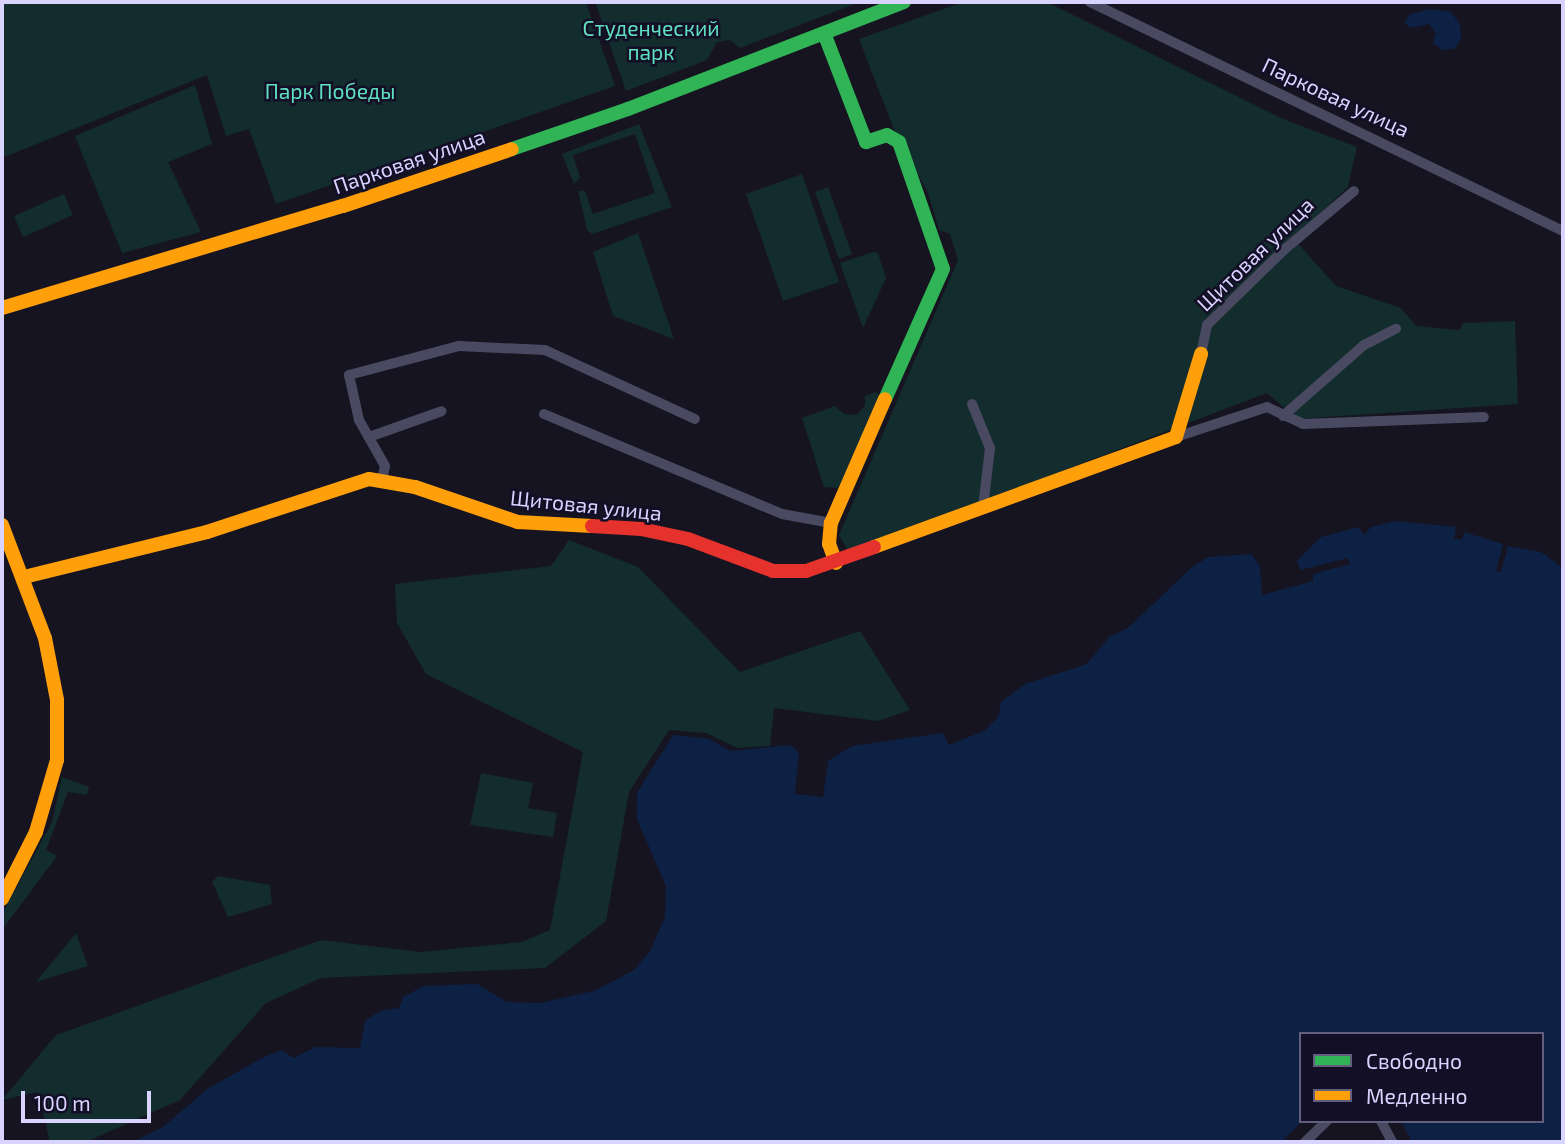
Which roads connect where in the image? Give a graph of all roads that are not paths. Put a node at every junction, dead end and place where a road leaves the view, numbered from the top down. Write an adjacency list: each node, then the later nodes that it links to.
1 (904, 2): 3 (street, Парковая улица)
2 (1090, 2): 5 (street, Парковая улица)
3 (824, 33): 6 (street, Парковая улица); 19 (street)
4 (1354, 191): 8 (street, Щитовая улица)
5 (1563, 231)
6 (2, 309)
7 (1396, 330): 12 (street)
8 (1201, 354): 15 (street, Щитовая улица)
9 (972, 404): 18 (street)
10 (442, 411): 16 (street)
11 (544, 414): 19 (street)
12 (1283, 416): 13 (street, Щитовая улица); 15 (street, Щитовая улица)
13 (1484, 417)
14 (695, 419): 16 (street)
15 (1176, 437): 18 (street, Щитовая улица)
16 (369, 438): 17 (street)
17 (382, 481): 21 (street, Щитовая улица); 22 (street, Щитовая улица)
18 (983, 508): 21 (street, Щитовая улица)
19 (831, 523): 21 (street)
20 (2, 526): 22 (street)
21 (836, 563)
22 (24, 577): 23 (street)
23 (2, 899)
24 (1325, 1123): 26 (street)
25 (1382, 1123): 27 (street)
26 (1305, 1142)
27 (1392, 1142)

